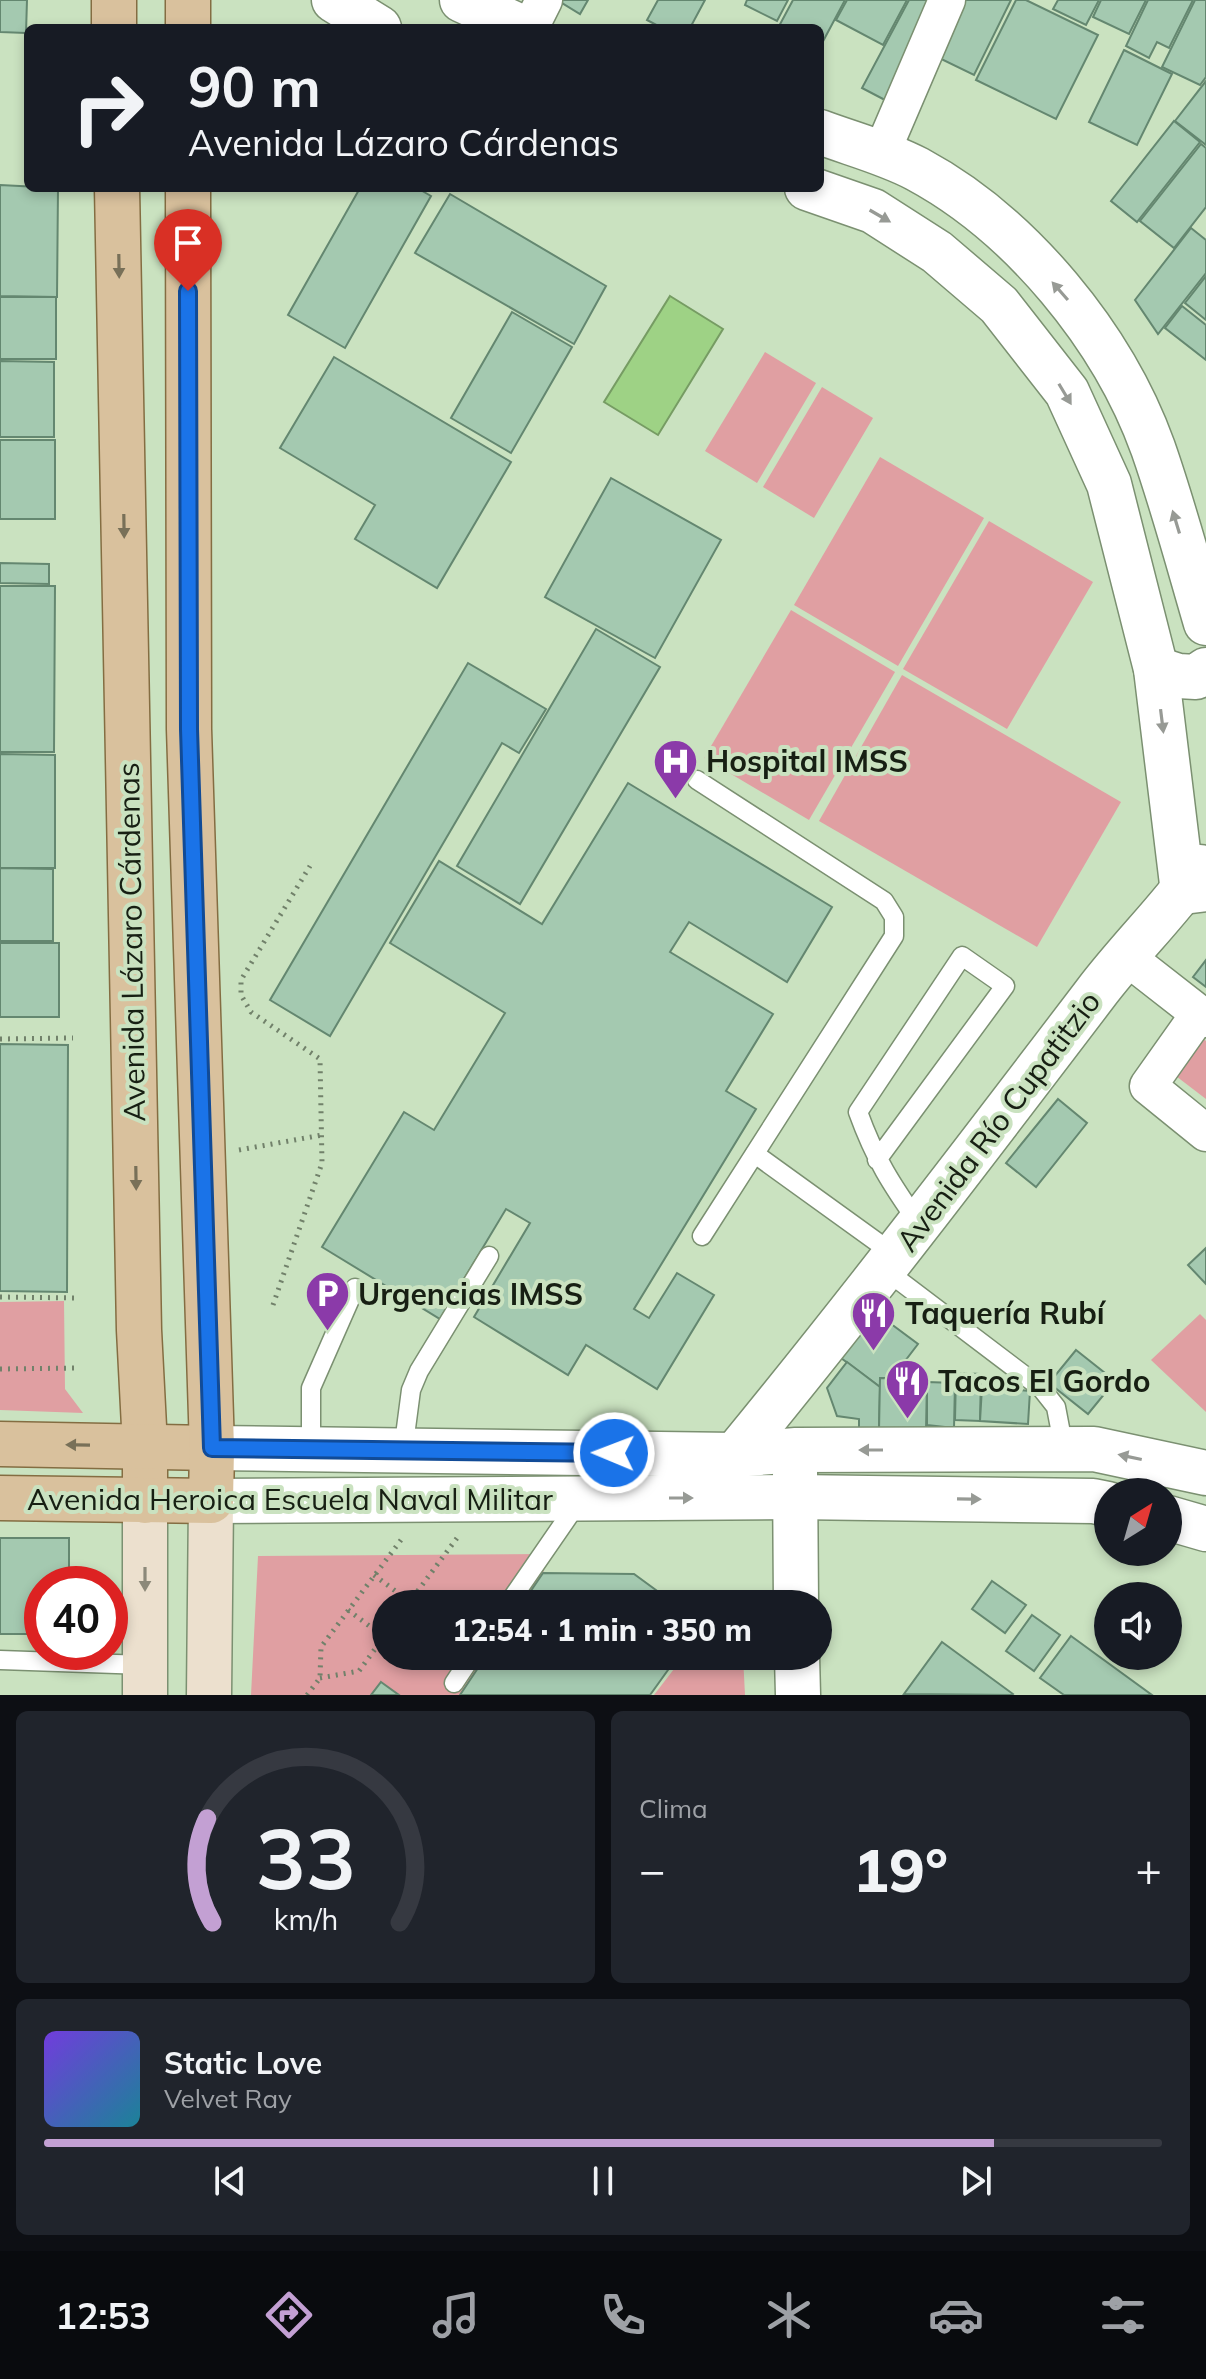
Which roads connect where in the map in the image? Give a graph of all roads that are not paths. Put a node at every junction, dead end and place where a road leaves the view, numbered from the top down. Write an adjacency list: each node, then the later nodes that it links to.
1 (114, 0): 7 (main road)
2 (188, 0): 8 (main road)
3 (334, 0): 9 (street)
4 (462, 0): 10 (street)
5 (544, 0): 11 (street)
6 (947, 0): 13 (street)
7 (114, 24)
8 (188, 24)
9 (373, 24)
10 (514, 24)
11 (532, 24)
12 (824, 133): 13 (street)
13 (881, 154): 17 (street, one-way to 13)
14 (117, 192): 34 (main road, Avenida Lázaro Cárdenas, one-way to 34)
15 (188, 192): 35 (main road, Avenida Lázaro Cárdenas)
16 (818, 192): 19 (street, one-way to 19)
17 (1198, 569): 18 (street)
18 (1206, 623)
19 (1156, 669): 20 (street); 22 (street, one-way to 22)
20 (1206, 670)
21 (697, 780): 26 (lane)
22 (1198, 880): 23 (street, Avenida Río Cupatitzio)
23 (1124, 955): 24 (street); 29 (street, Avenida Río Cupatitzio)
24 (1203, 1016): 25 (street)
25 (1206, 1133)
26 (755, 1154): 28 (lane); 29 (lane)
27 (877, 1160): 27 (lane); 29 (lane)
28 (702, 1236)
29 (900, 1250): 32 (street, Avenida Río Cupatitzio); 36 (lane)
30 (489, 1256): 39 (lane)
31 (355, 1288): 37 (lane)
32 (791, 1386): 38 (street); 40 (street, Avenida Río Cupatitzio)
33 (0, 1444): 34 (main road, Avenida Heroica Escuela Naval Militar, one-way to 33)
34 (145, 1446): 35 (main road, Avenida Heroica Escuela Naval Militar); 45 (main road, Avenida Lázaro Cárdenas)
35 (212, 1448): 37 (street, Avenida Heroica Escuela Naval Militar); 46 (main road, Avenida Lázaro Cárdenas)
36 (1064, 1449): 38 (street, Avenida Heroica Escuela Naval Militar, one-way to 38); 41 (street, Avenida Heroica Escuela Naval Militar, one-way to 36)
37 (311, 1450): 39 (street, Avenida Heroica Escuela Naval Militar)
38 (796, 1450): 40 (street, Avenida Heroica Escuela Naval Militar); 42 (street)
39 (403, 1451): 40 (street, Avenida Heroica Escuela Naval Militar)
40 (735, 1455)
41 (1206, 1473)
42 (794, 1497): 44 (street, Avenida Heroica Escuela Naval Militar, one-way to 42); 47 (street, Avenida Heroica Escuela Naval Militar, one-way to 47); 51 (street)
43 (0, 1498): 45 (main road, Avenida Heroica Escuela Naval Militar)
44 (581, 1499): 46 (street, Avenida Heroica Escuela Naval Militar); 50 (lane)
45 (145, 1501): 46 (main road, Avenida Heroica Escuela Naval Militar); 55 (main road, Avenida Lázaro Cárdenas, one-way to 55)
46 (211, 1501): 57 (main road, Avenida Lázaro Cárdenas)
47 (1094, 1501)
48 (1182, 1522): 49 (street)
49 (1206, 1529)
50 (518, 1590)
51 (796, 1590)
52 (0, 1660): 55 (lane)
53 (463, 1670): 56 (lane)
54 (797, 1670): 58 (street)
55 (145, 1680)
56 (454, 1683)
57 (209, 1695)
58 (798, 1695)

